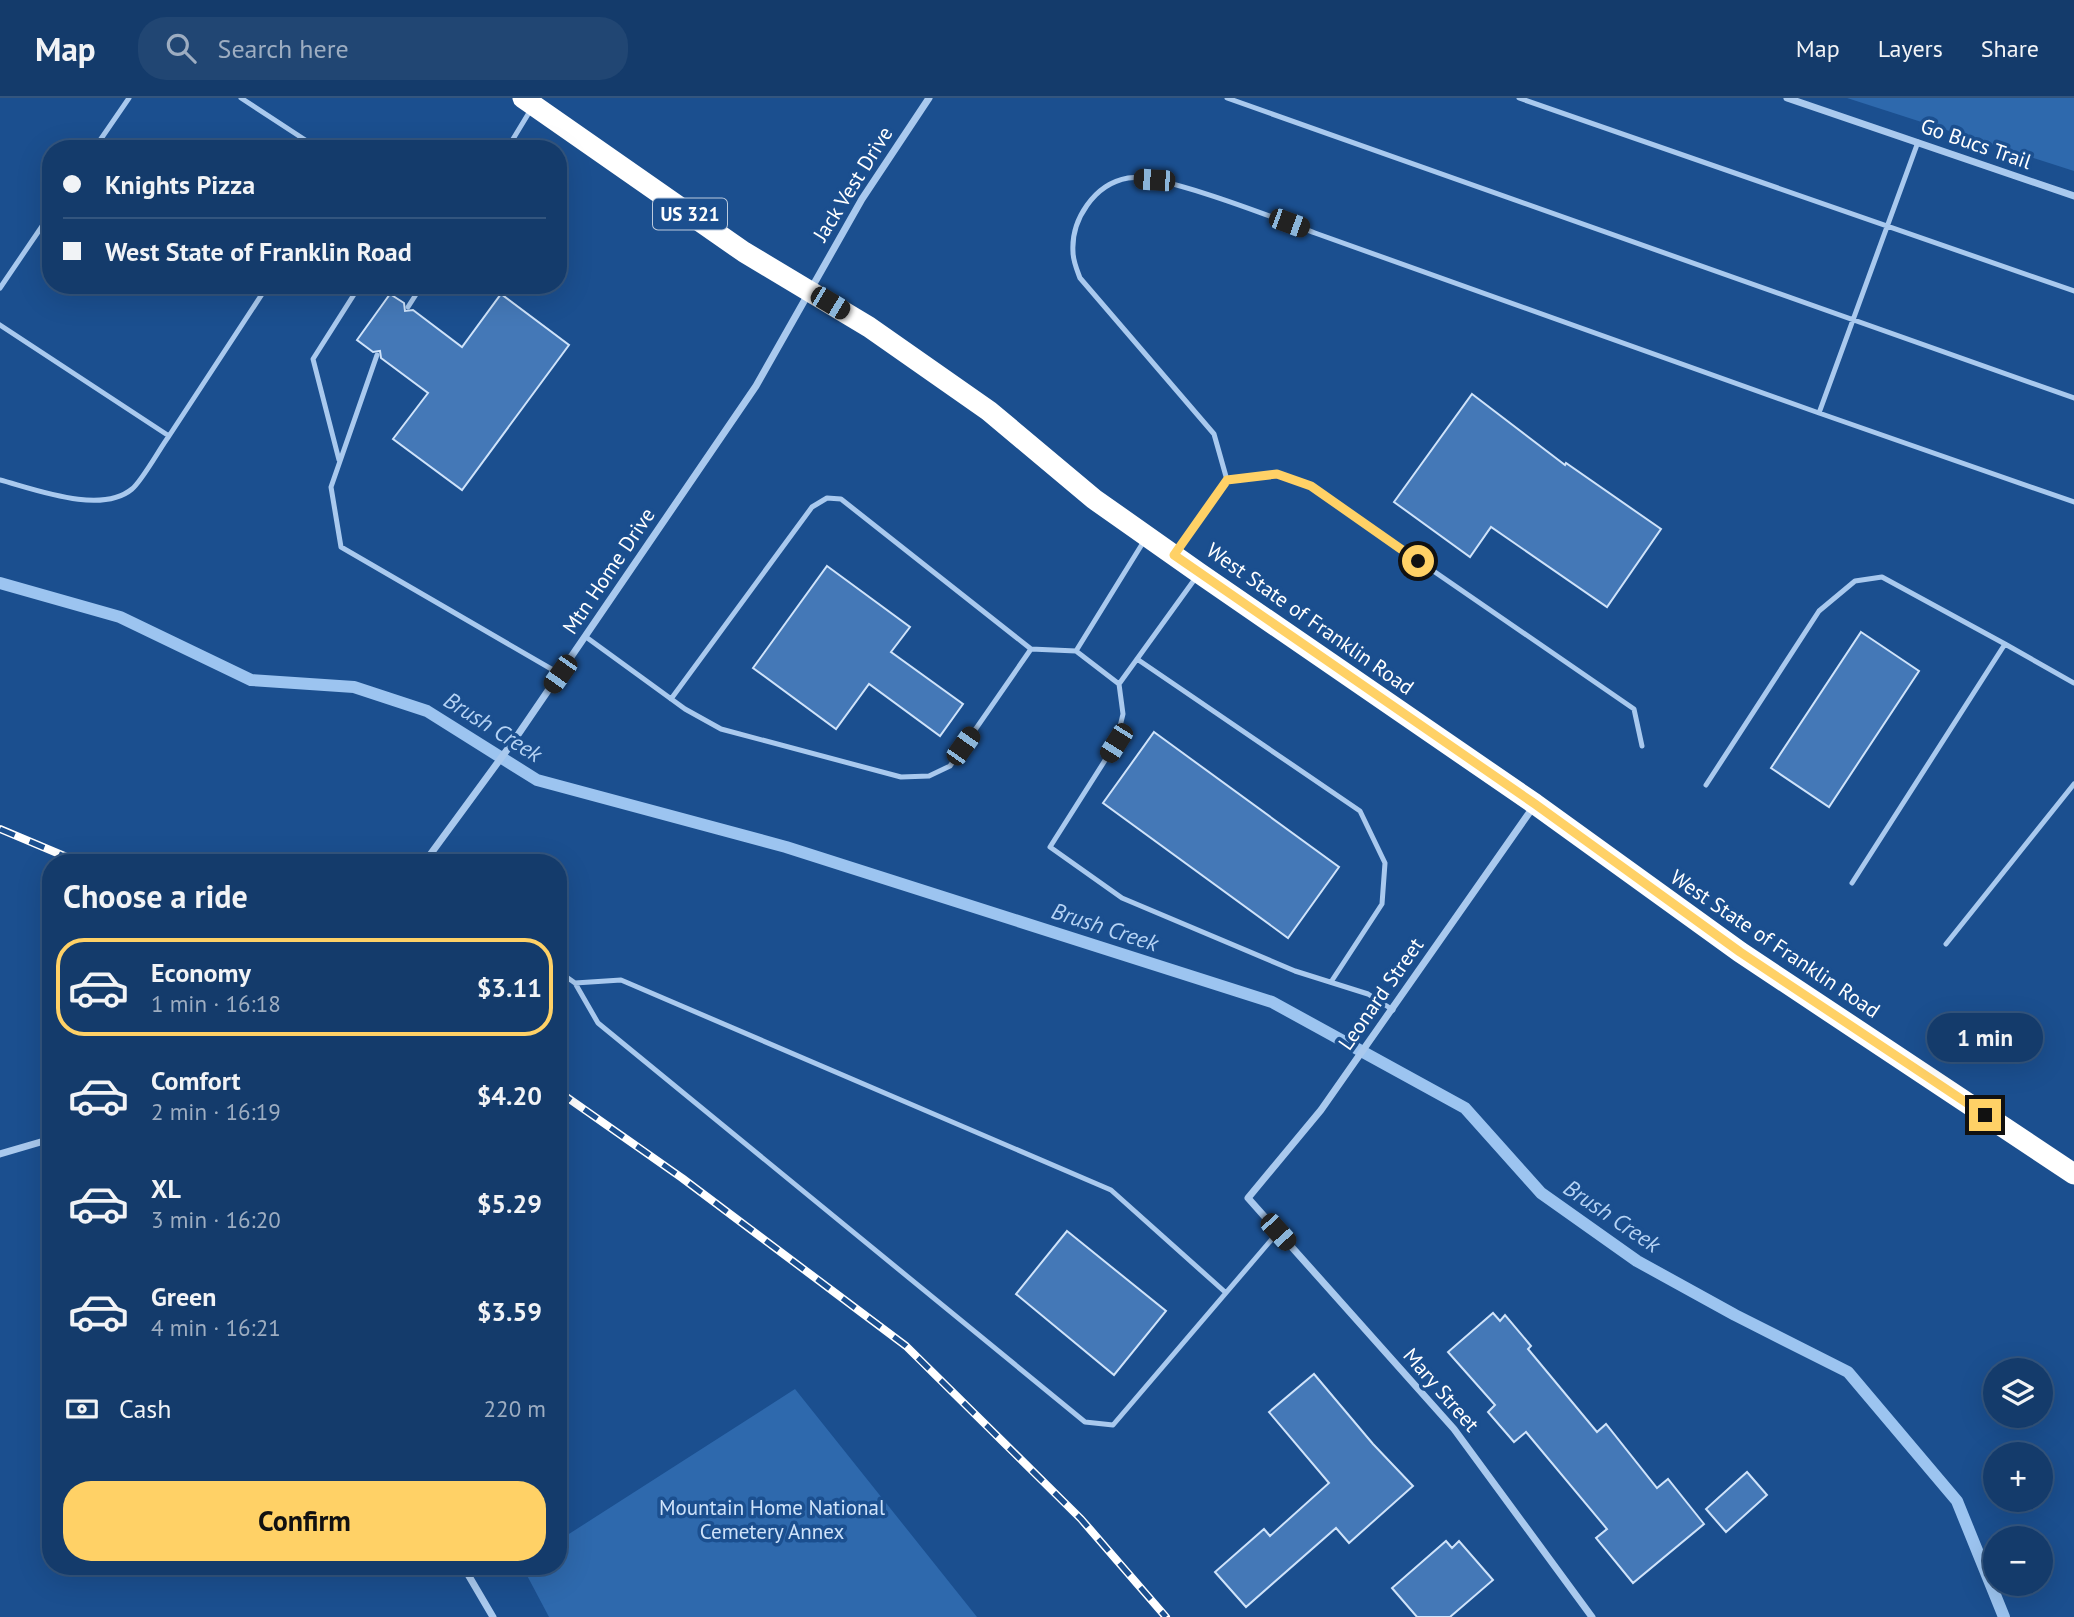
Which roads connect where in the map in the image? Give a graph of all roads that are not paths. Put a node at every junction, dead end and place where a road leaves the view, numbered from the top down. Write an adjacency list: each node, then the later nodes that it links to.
1 (129, 98): 8 (lane)
2 (241, 98): 9 (lane)
3 (929, 98): 16 (street, Jack Vest Drive)
4 (1227, 98): 22 (lane)
5 (1519, 98): 14 (lane)
6 (1787, 98): 11 (street, Go Bucs Trail)
7 (529, 102): 10 (lane); 16 (highway, West State of Franklin Road / US 321)
8 (100, 140)
9 (305, 140)
10 (511, 140)
11 (1918, 142): 12 (street, Go Bucs Trail); 14 (lane)
12 (2074, 196)
13 (42, 226): 15 (lane)
14 (1887, 226): 17 (lane); 22 (lane)
15 (0, 288)
16 (810, 291): 32 (highway, West State of Franklin Road / US 321); 35 (street, Mtn Home Drive)
17 (2074, 291)
18 (262, 294): 27 (lane)
19 (354, 294): 28 (lane)
20 (416, 294): 21 (lane)
21 (408, 307)
22 (1853, 320): 25 (lane); 26 (lane)
23 (0, 325): 27 (lane)
24 (377, 355): 28 (lane)
25 (2074, 398)
26 (1819, 413): 30 (lane); 31 (lane)
27 (169, 436): 29 (lane)
28 (340, 462): 40 (lane)
29 (0, 480)
30 (1227, 480): 33 (lane); 44 (lane)
31 (2074, 502)
32 (1147, 536): 33 (highway, West State of Franklin Road / US 321); 38 (lane)
33 (1174, 555): 34 (highway, West State of Franklin Road / US 321)
34 (1199, 573): 39 (lane); 47 (highway, West State of Franklin Road / US 321)
35 (586, 637): 40 (street, Mtn Home Drive); 43 (lane)
36 (2005, 644): 41 (lane); 46 (lane); 49 (lane)
37 (1031, 649): 38 (lane); 43 (lane); 43 (lane)
38 (1076, 651): 42 (lane)
39 (1137, 659): 42 (lane); 52 (lane)
40 (560, 674): 48 (street, Mtn Home Drive)
41 (2074, 683)
42 (1119, 684): 52 (lane)
43 (671, 699)
44 (1642, 746)
45 (2074, 784): 50 (lane)
46 (1706, 785)
47 (1535, 804): 54 (street, Leonard Street); 57 (highway, West State of Franklin Road / US 321)
48 (430, 854)
49 (1852, 883)
50 (1946, 944)
51 (567, 977): 53 (lane)
52 (1331, 982): 54 (lane)
53 (575, 983): 60 (lane); 60 (lane)
54 (1393, 1010): 58 (street, Leonard Street)
55 (42, 1142): 56 (street)
56 (0, 1154)
57 (2074, 1174)
58 (1248, 1198): 59 (street, Mary Street)
59 (1278, 1232): 60 (lane); 63 (street, Mary Street)
60 (1225, 1292)
61 (468, 1575): 62 (street)
62 (493, 1617)
63 (1592, 1617)

